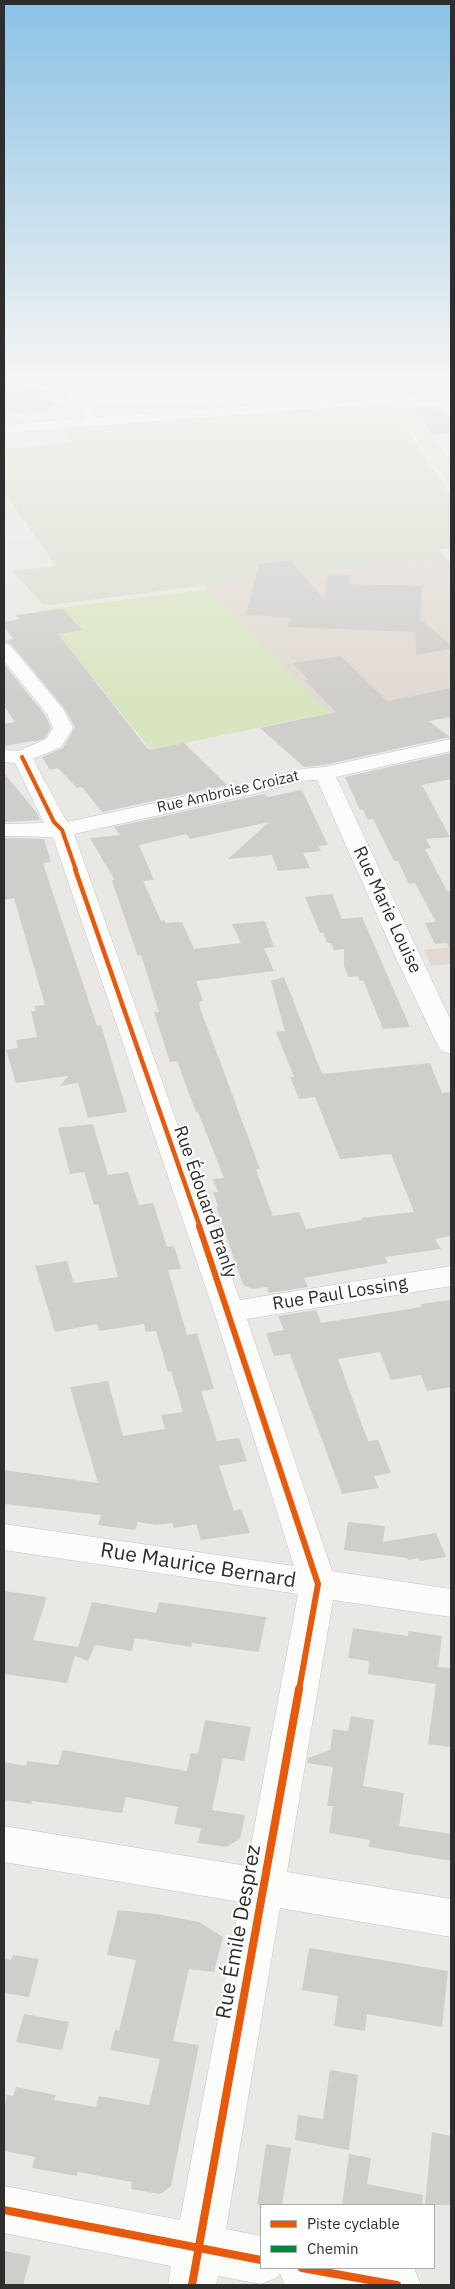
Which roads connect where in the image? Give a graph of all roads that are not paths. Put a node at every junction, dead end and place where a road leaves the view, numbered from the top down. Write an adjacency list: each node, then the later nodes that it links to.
1 (4, 649): 3 (street)
2 (451, 745): 4 (street, Rue Ambroise Croizat)
3 (13, 757): 6 (street, Rue Édouard Branly)
4 (324, 773): 6 (street, Rue Ambroise Croizat); 7 (street, Rue Marie Louise)
5 (4, 830): 6 (street, Rue Ambroise Croizat)
6 (62, 830): 9 (street, Rue Édouard Branly)
7 (451, 1046)
8 (451, 1276): 9 (street, Rue Paul Lossing)
9 (229, 1312): 11 (street, Rue Édouard Branly)
10 (4, 1537): 11 (street, Rue Maurice Bernard)
11 (318, 1584): 12 (street, Rue Maurice Bernard); 14 (street, Rue Émile Desprez)
12 (451, 1603)
13 (4, 1844): 14 (street)
14 (263, 1888): 15 (street); 18 (street, Rue Émile Desprez)
15 (451, 1918)
16 (4, 2210): 18 (street)
17 (260, 2260): 18 (street)
18 (195, 2267)
19 (308, 2269): 20 (street)
20 (397, 2285)

